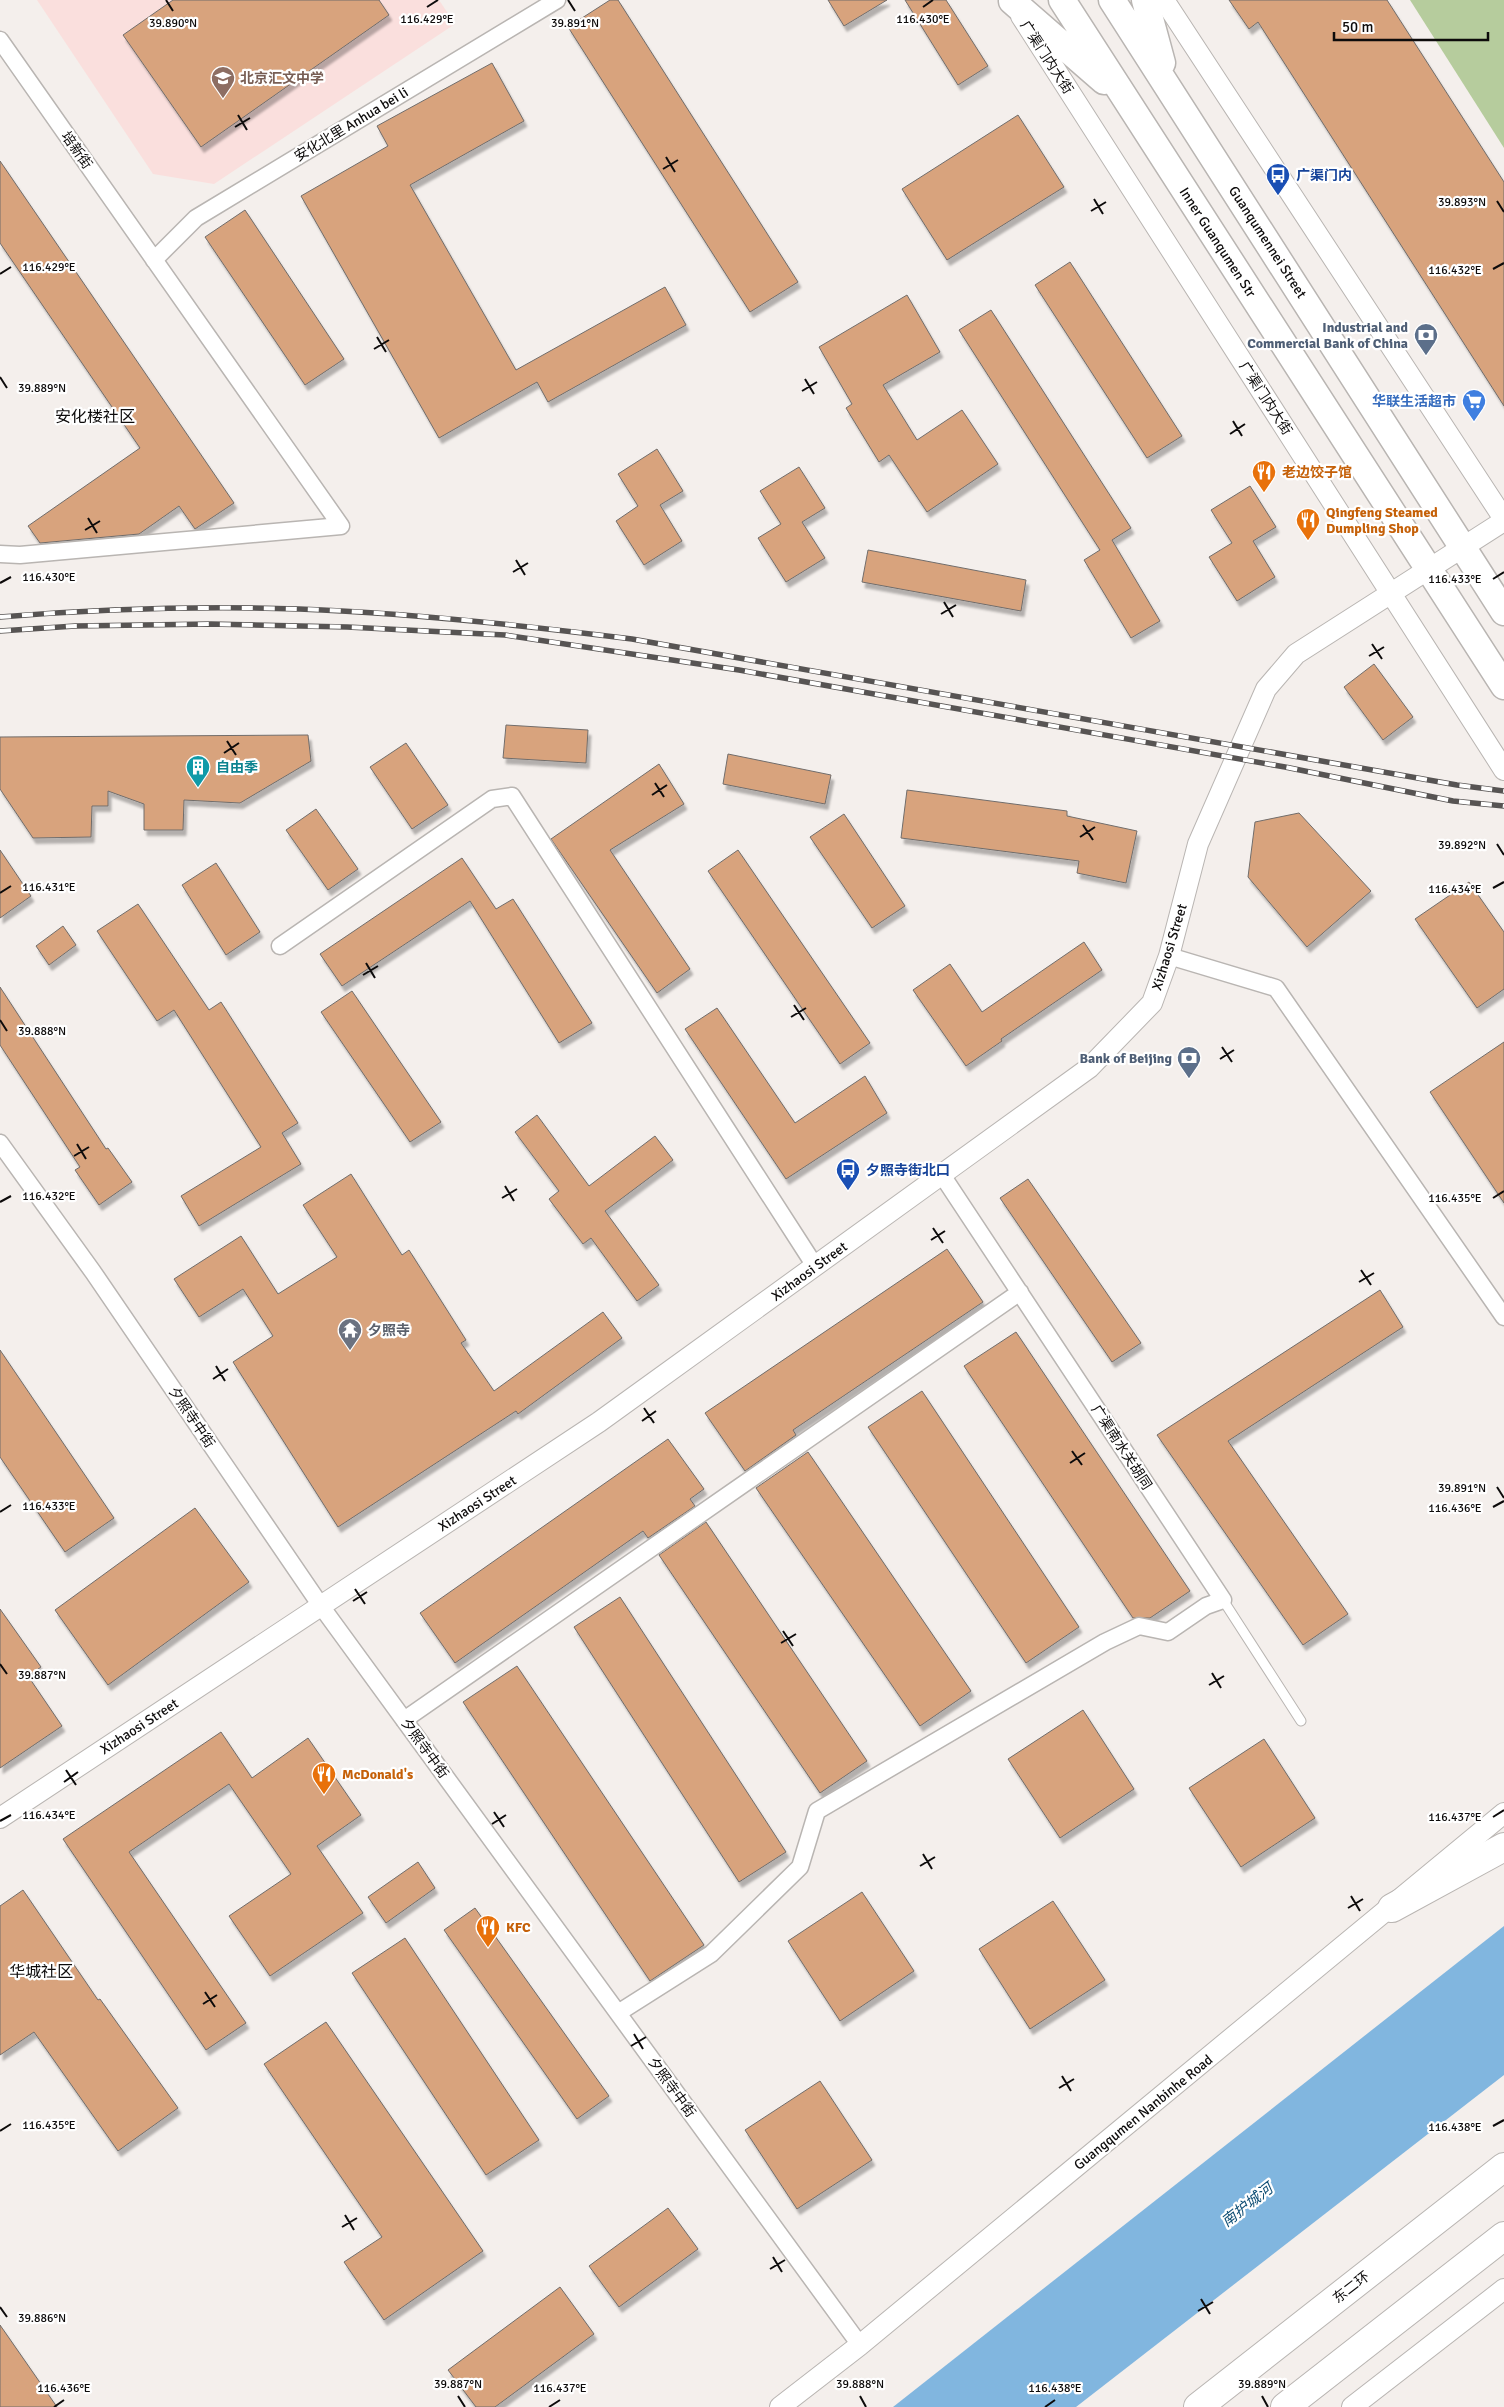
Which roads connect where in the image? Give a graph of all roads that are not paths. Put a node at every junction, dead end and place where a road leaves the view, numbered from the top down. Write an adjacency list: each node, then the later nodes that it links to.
1 (557, 0): 10 (street, 安化北里 Anhua bei li)
2 (1062, 0): 9 (main road, Inner Guanqumen Str)
3 (1112, 0): 8 (main road, Guanqumennei Street)
4 (1145, 0): 8 (main road)
5 (1164, 0): 11 (street)
6 (1011, 1): 9 (main road); 15 (street, 广渠门内大街)
7 (0, 40): 10 (street, 培新街)
8 (1168, 88): 12 (main road, Guanqumennei Street)
9 (1124, 98): 14 (main road, Inner Guanqumen Str)
10 (154, 260): 13 (street, 培新街)
11 (1504, 520): 12 (street, Xizhaosi Street)
12 (1465, 548): 14 (street, Xizhaosi Street); 16 (main road, Guanqumennei Street)
13 (0, 554)
14 (1431, 570): 15 (street, Xizhaosi Street); 17 (main road, Inner Guanqumen Str)
15 (1391, 594): 18 (street, 广渠门内大街); 20 (street, Xizhaosi Street)
16 (1504, 612)
17 (1504, 686)
18 (1504, 770)
19 (280, 946): 23 (street)
20 (1169, 956): 22 (street, Xizhaosi Street); 25 (street)
21 (0, 1143): 27 (street, 夕照寺中街)
22 (942, 1174): 23 (street, Xizhaosi Street); 24 (street, 广渠南水关胡同)
23 (815, 1266): 27 (street, Xizhaosi Street)
24 (1020, 1292): 26 (street, 广渠南水关胡同); 28 (street)
25 (1504, 1317)
26 (1223, 1600): 29 (lane, 广渠南水关胡同); 34 (street)
27 (321, 1606): 28 (street, 夕照寺中街); 31 (street, Xizhaosi Street)
28 (404, 1720): 34 (street, 夕照寺中街)
29 (1301, 1721)
30 (1504, 1814): 33 (street, Guangqumen Nanbinhe Road)
31 (0, 1818)
32 (1504, 1847): 33 (highway)
33 (1392, 1908): 38 (street, Guangqumen Nanbinhe Road)
34 (618, 2013): 38 (street, 夕照寺中街)
35 (1504, 2167): 40 (highway, 东二环)
36 (1500, 2241): 41 (highway)
37 (1504, 2289): 42 (street)
38 (860, 2345): 39 (street, Guangqumen Nanbinhe Road)
39 (780, 2407)
40 (1198, 2407)
41 (1285, 2407)
42 (1352, 2407)

